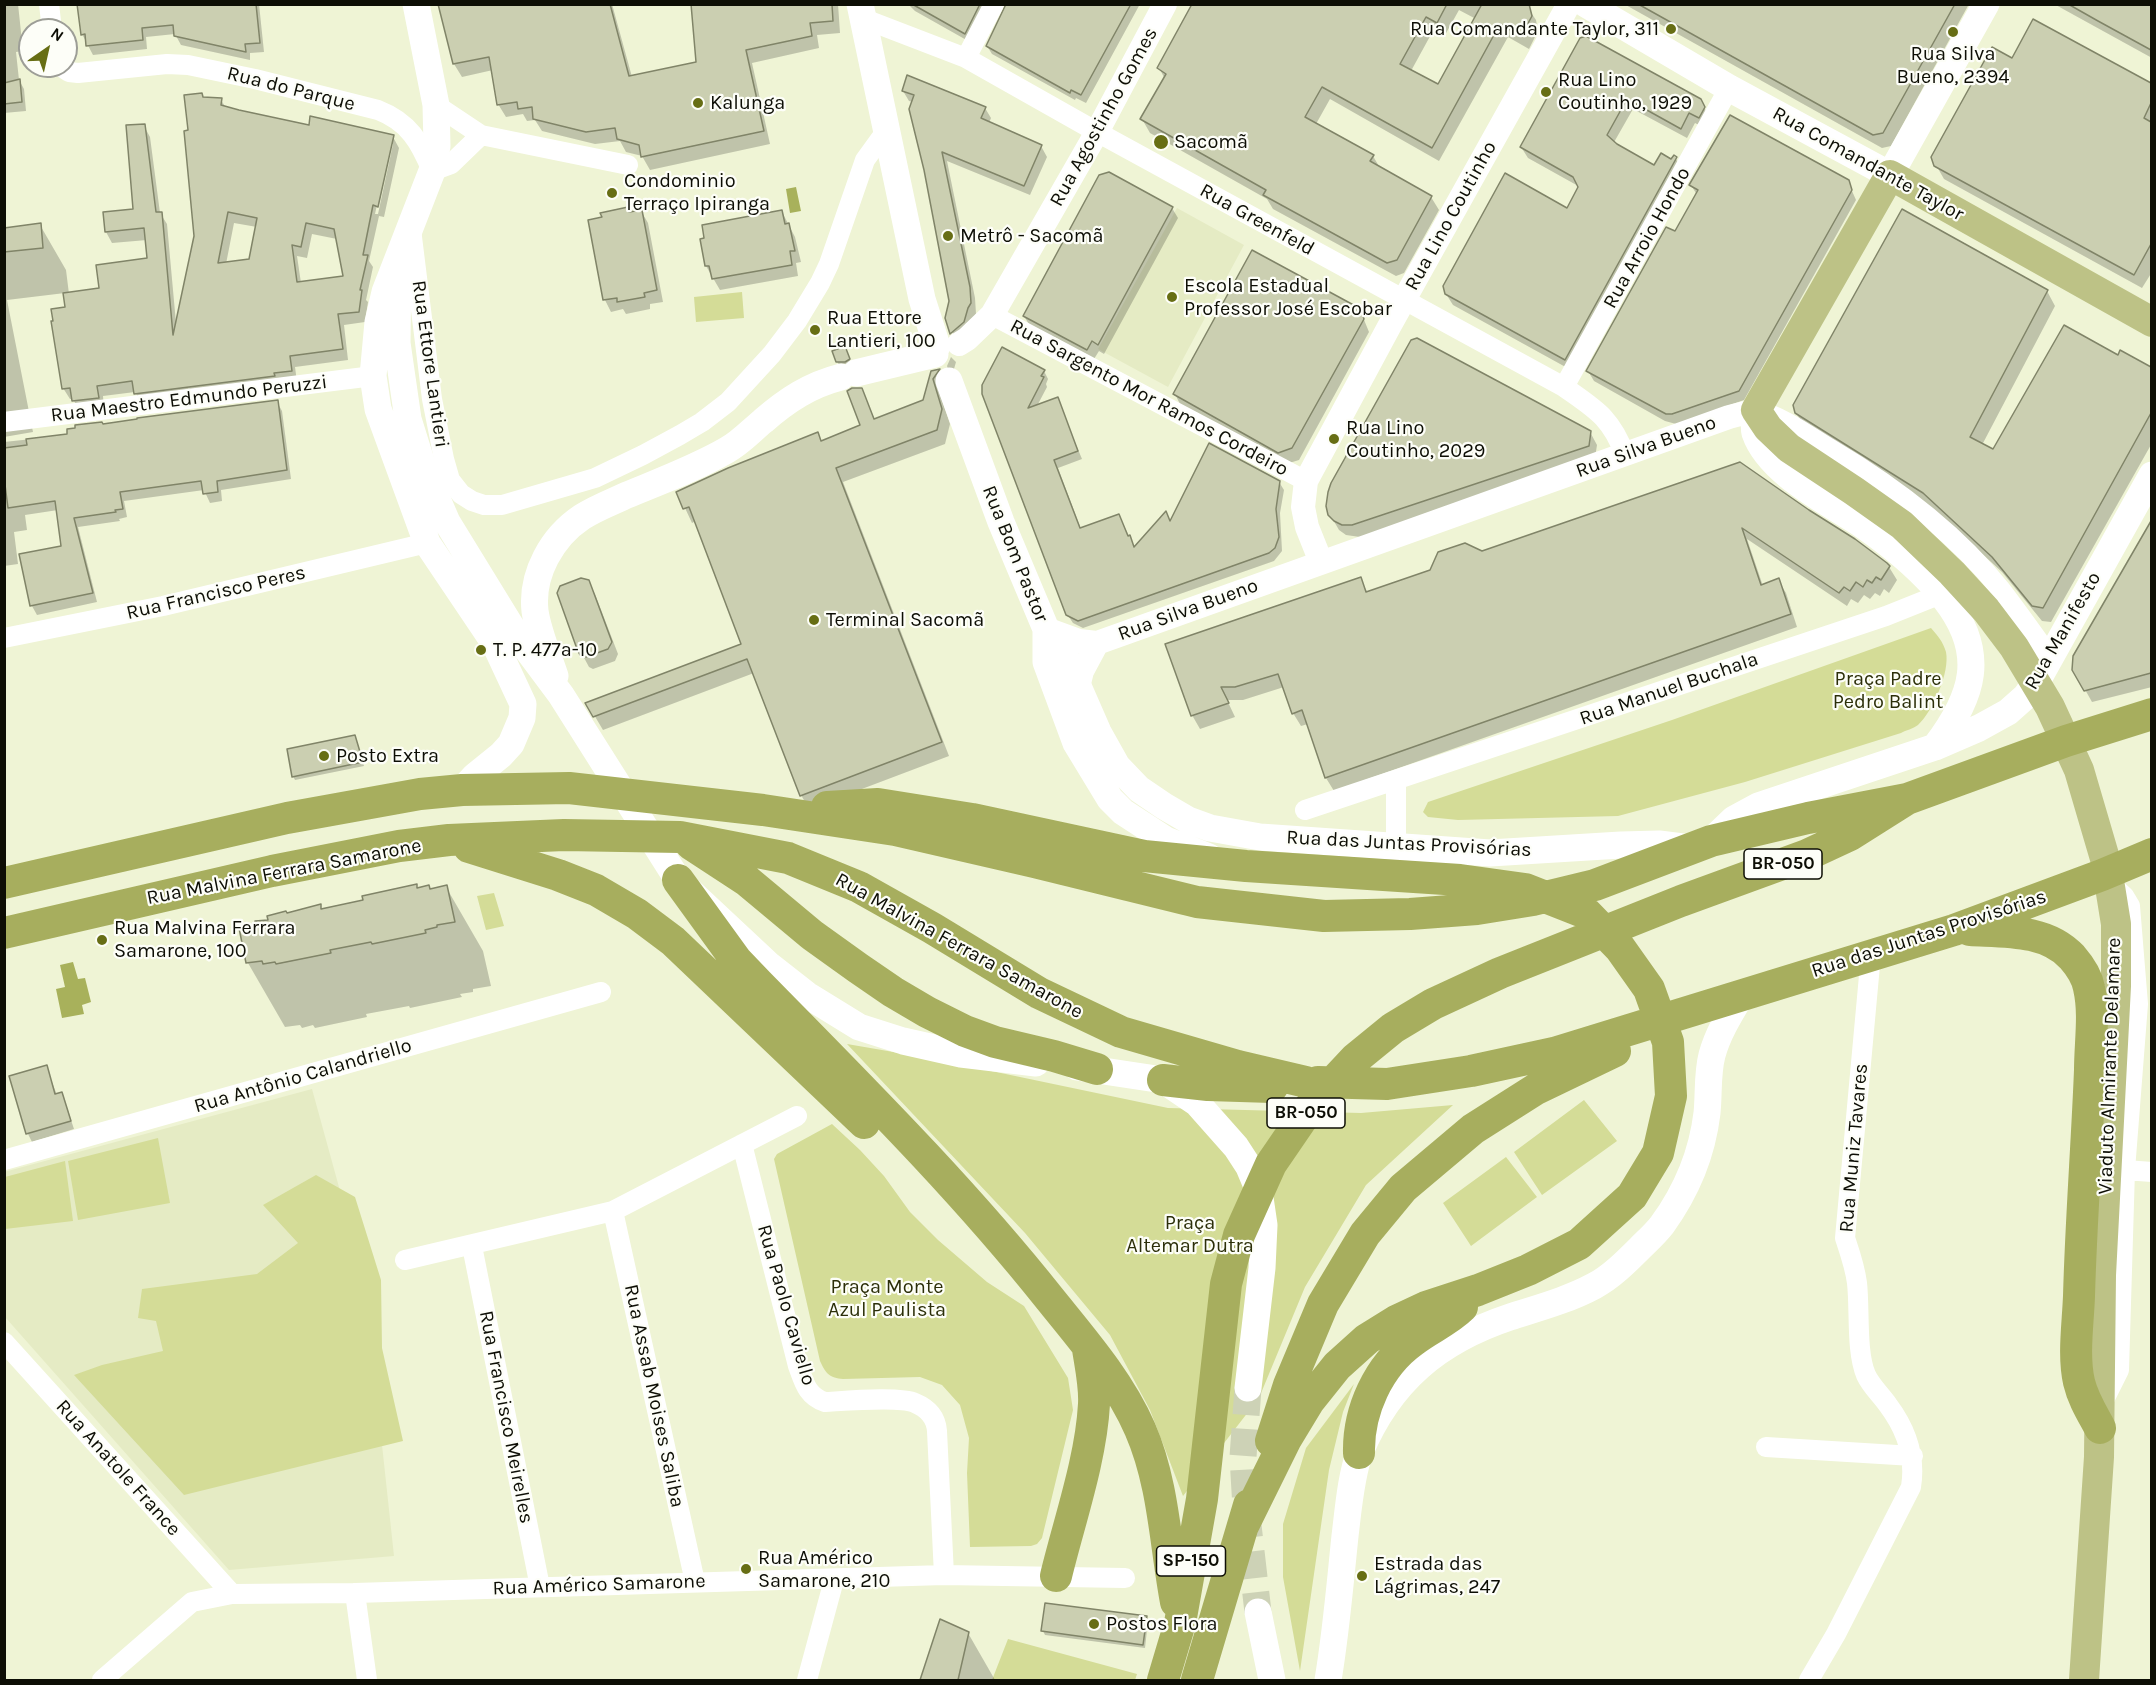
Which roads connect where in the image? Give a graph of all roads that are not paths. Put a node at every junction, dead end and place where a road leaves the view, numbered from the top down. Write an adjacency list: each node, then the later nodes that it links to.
1 (416, 4): 11 (main road)
2 (994, 4): 8 (street)
3 (1165, 4): 13 (street, Rua Agostinho Gomes)
4 (1569, 4): 20 (street, Rua Lino Coutinho)
5 (1586, 4): 10 (main road, Rua Comandante Taylor)
6 (1986, 4): 17 (main road)
7 (861, 11): 8 (street, Rua Greenfeld); 12 (main road)
8 (966, 58): 13 (street, Rua Greenfeld)
9 (78, 74): 16 (street, Rua do Parque)
10 (1729, 88): 17 (main road, Rua Comandante Taylor); 26 (street, Rua Arroio Hondo)
11 (436, 105): 14 (street); 16 (main road)
12 (886, 130): 18 (street, Rua Ettore Lantieri); 23 (main road)
13 (1097, 132): 20 (street, Rua Greenfeld); 21 (street, Rua Agostinho Gomes)
14 (480, 135): 15 (street); 16 (street)
15 (628, 165)
16 (432, 171): 18 (main road)
17 (1890, 175): 22 (main road, Rua Comandante Taylor); 27 (main road)
18 (411, 229): 19 (main road)
19 (398, 262): 24 (main road); 40 (main road)
20 (1404, 301): 26 (street, Rua Greenfeld); 31 (street, Rua Lino Coutinho)
21 (992, 315): 23 (street, Rua Agostinho Gomes); 31 (street, Rua Sargento Mor Ramos Cordeiro)
22 (2149, 319)
23 (944, 348): 40 (main road)
24 (373, 376): 28 (street, Rua Maestro Edmundo Peruzzi); 32 (main road)
25 (949, 381): 35 (main road, Rua Bom Pastor)
26 (1564, 387): 29 (street, Rua Greenfeld)
27 (1756, 410): 29 (street, Rua Silva Bueno); 34 (main road); 38 (street); 79 (main road, Viaduto Almirante Delamare)
28 (4, 422)
29 (1625, 455): 33 (street, Rua Silva Bueno)
30 (2151, 475): 38 (main road, Rua Manifesto)
31 (1306, 481): 33 (street, Rua Lino Coutinho)
32 (427, 543): 36 (street, Rua Francisco Peres); 44 (main road)
33 (1322, 562): 37 (street, Rua Silva Bueno)
34 (1941, 594): 42 (main road); 43 (street, Rua Manuel Buchala)
35 (1046, 629): 37 (street, Rua Silva Bueno); 39 (main road, Rua das Juntas Provisórias); 53 (main road, Rua Bom Pastor)
36 (4, 638)
37 (1097, 643): 39 (street, Rua Silva Bueno)
38 (2050, 657): 42 (main road, Rua Manifesto)
39 (1078, 687): 51 (main road, Rua das Juntas Provisórias)
40 (561, 694): 55 (main road)
41 (2151, 714): 45 (highway, Rua das Juntas Provisórias / BR-050)
42 (1935, 747): 50 (main road)
43 (1396, 781): 47 (street, Rua Manuel Buchala); 51 (street)
44 (462, 790): 46 (highway); 56 (highway)
45 (1907, 799): 50 (highway, Rua das Juntas Provisórias); 83 (highway, Rua das Juntas Provisórias / BR-050)
46 (763, 810): 50 (highway); 53 (highway)
47 (1305, 810)
48 (680, 837): 49 (highway, Rua Malvina Ferrara Samarone); 63 (highway); 65 (highway, Rua Malvina Ferrara Samarone)
49 (448, 840): 58 (highway, Rua Malvina Ferrara Samarone); 74 (highway)
50 (1701, 845): 51 (main road, Rua das Juntas Provisórias)
51 (1396, 846)
52 (2151, 854): 54 (highway, Rua das Juntas Provisórias)
53 (1237, 865): 75 (highway)
54 (2102, 875): 57 (highway, Rua das Juntas Provisórias); 69 (street)
55 (678, 880): 63 (main road); 74 (highway)
56 (4, 883)
57 (1954, 930): 59 (highway, Rua das Juntas Provisórias); 79 (highway)
58 (4, 933)
59 (1872, 954): 61 (highway, Rua das Juntas Provisórias); 82 (street, Rua Muniz Tavares)
60 (601, 992): 68 (street, Rua Antônio Calandriello)
61 (1742, 994): 62 (highway, Rua das Juntas Provisórias); 81 (main road)
62 (1704, 1007): 65 (highway); 84 (highway)
63 (1097, 1069): 64 (main road)
64 (1163, 1080): 65 (highway); 78 (main road)
65 (1306, 1082)
66 (797, 1116): 67 (street)
67 (742, 1144): 71 (street); 85 (street, Rua Paolo Caviello)
68 (4, 1160)
69 (2126, 1170): 70 (street); 79 (street)
70 (2151, 1172)
71 (613, 1211): 72 (street); 89 (street, Rua Assab Moises Saliba)
72 (472, 1246): 73 (street); 90 (street, Rua Francisco Meirelles)
73 (405, 1260)
74 (1025, 1269): 77 (highway)
75 (1474, 1291): 81 (highway); 84 (highway)
76 (4, 1342): 92 (street, Rua Anatole France)
77 (1087, 1346): 86 (highway); 94 (highway)
78 (1248, 1388)
79 (2099, 1406): 103 (main road, Viaduto Almirante Delamare)
80 (1766, 1447): 82 (street)
81 (1359, 1453): 96 (main road)
82 (1913, 1456): 102 (street)
83 (1202, 1499): 94 (highway, SP-150)
84 (1243, 1526): 101 (highway, SP-150)
85 (944, 1575): 86 (street, Rua Américo Samarone); 88 (street, Rua Américo Samarone)
86 (1056, 1576): 87 (street, Rua Américo Samarone)
87 (1125, 1578)
88 (834, 1580): 89 (street, Rua Américo Samarone); 99 (street)
89 (695, 1582): 90 (street, Rua Américo Samarone)
90 (540, 1587): 91 (street, Rua Américo Samarone)
91 (355, 1593): 92 (street, Rua Américo Samarone); 98 (street)
92 (232, 1594): 97 (street, Rua Américo Samarone)
93 (1258, 1612): 95 (main road)
94 (1180, 1623): 100 (highway, SP-150)
95 (1274, 1676)
96 (1326, 1676)
97 (102, 1680)
98 (367, 1680)
99 (807, 1680)
100 (1163, 1680)
101 (1197, 1680)
102 (1809, 1680)
103 (2084, 1680)

